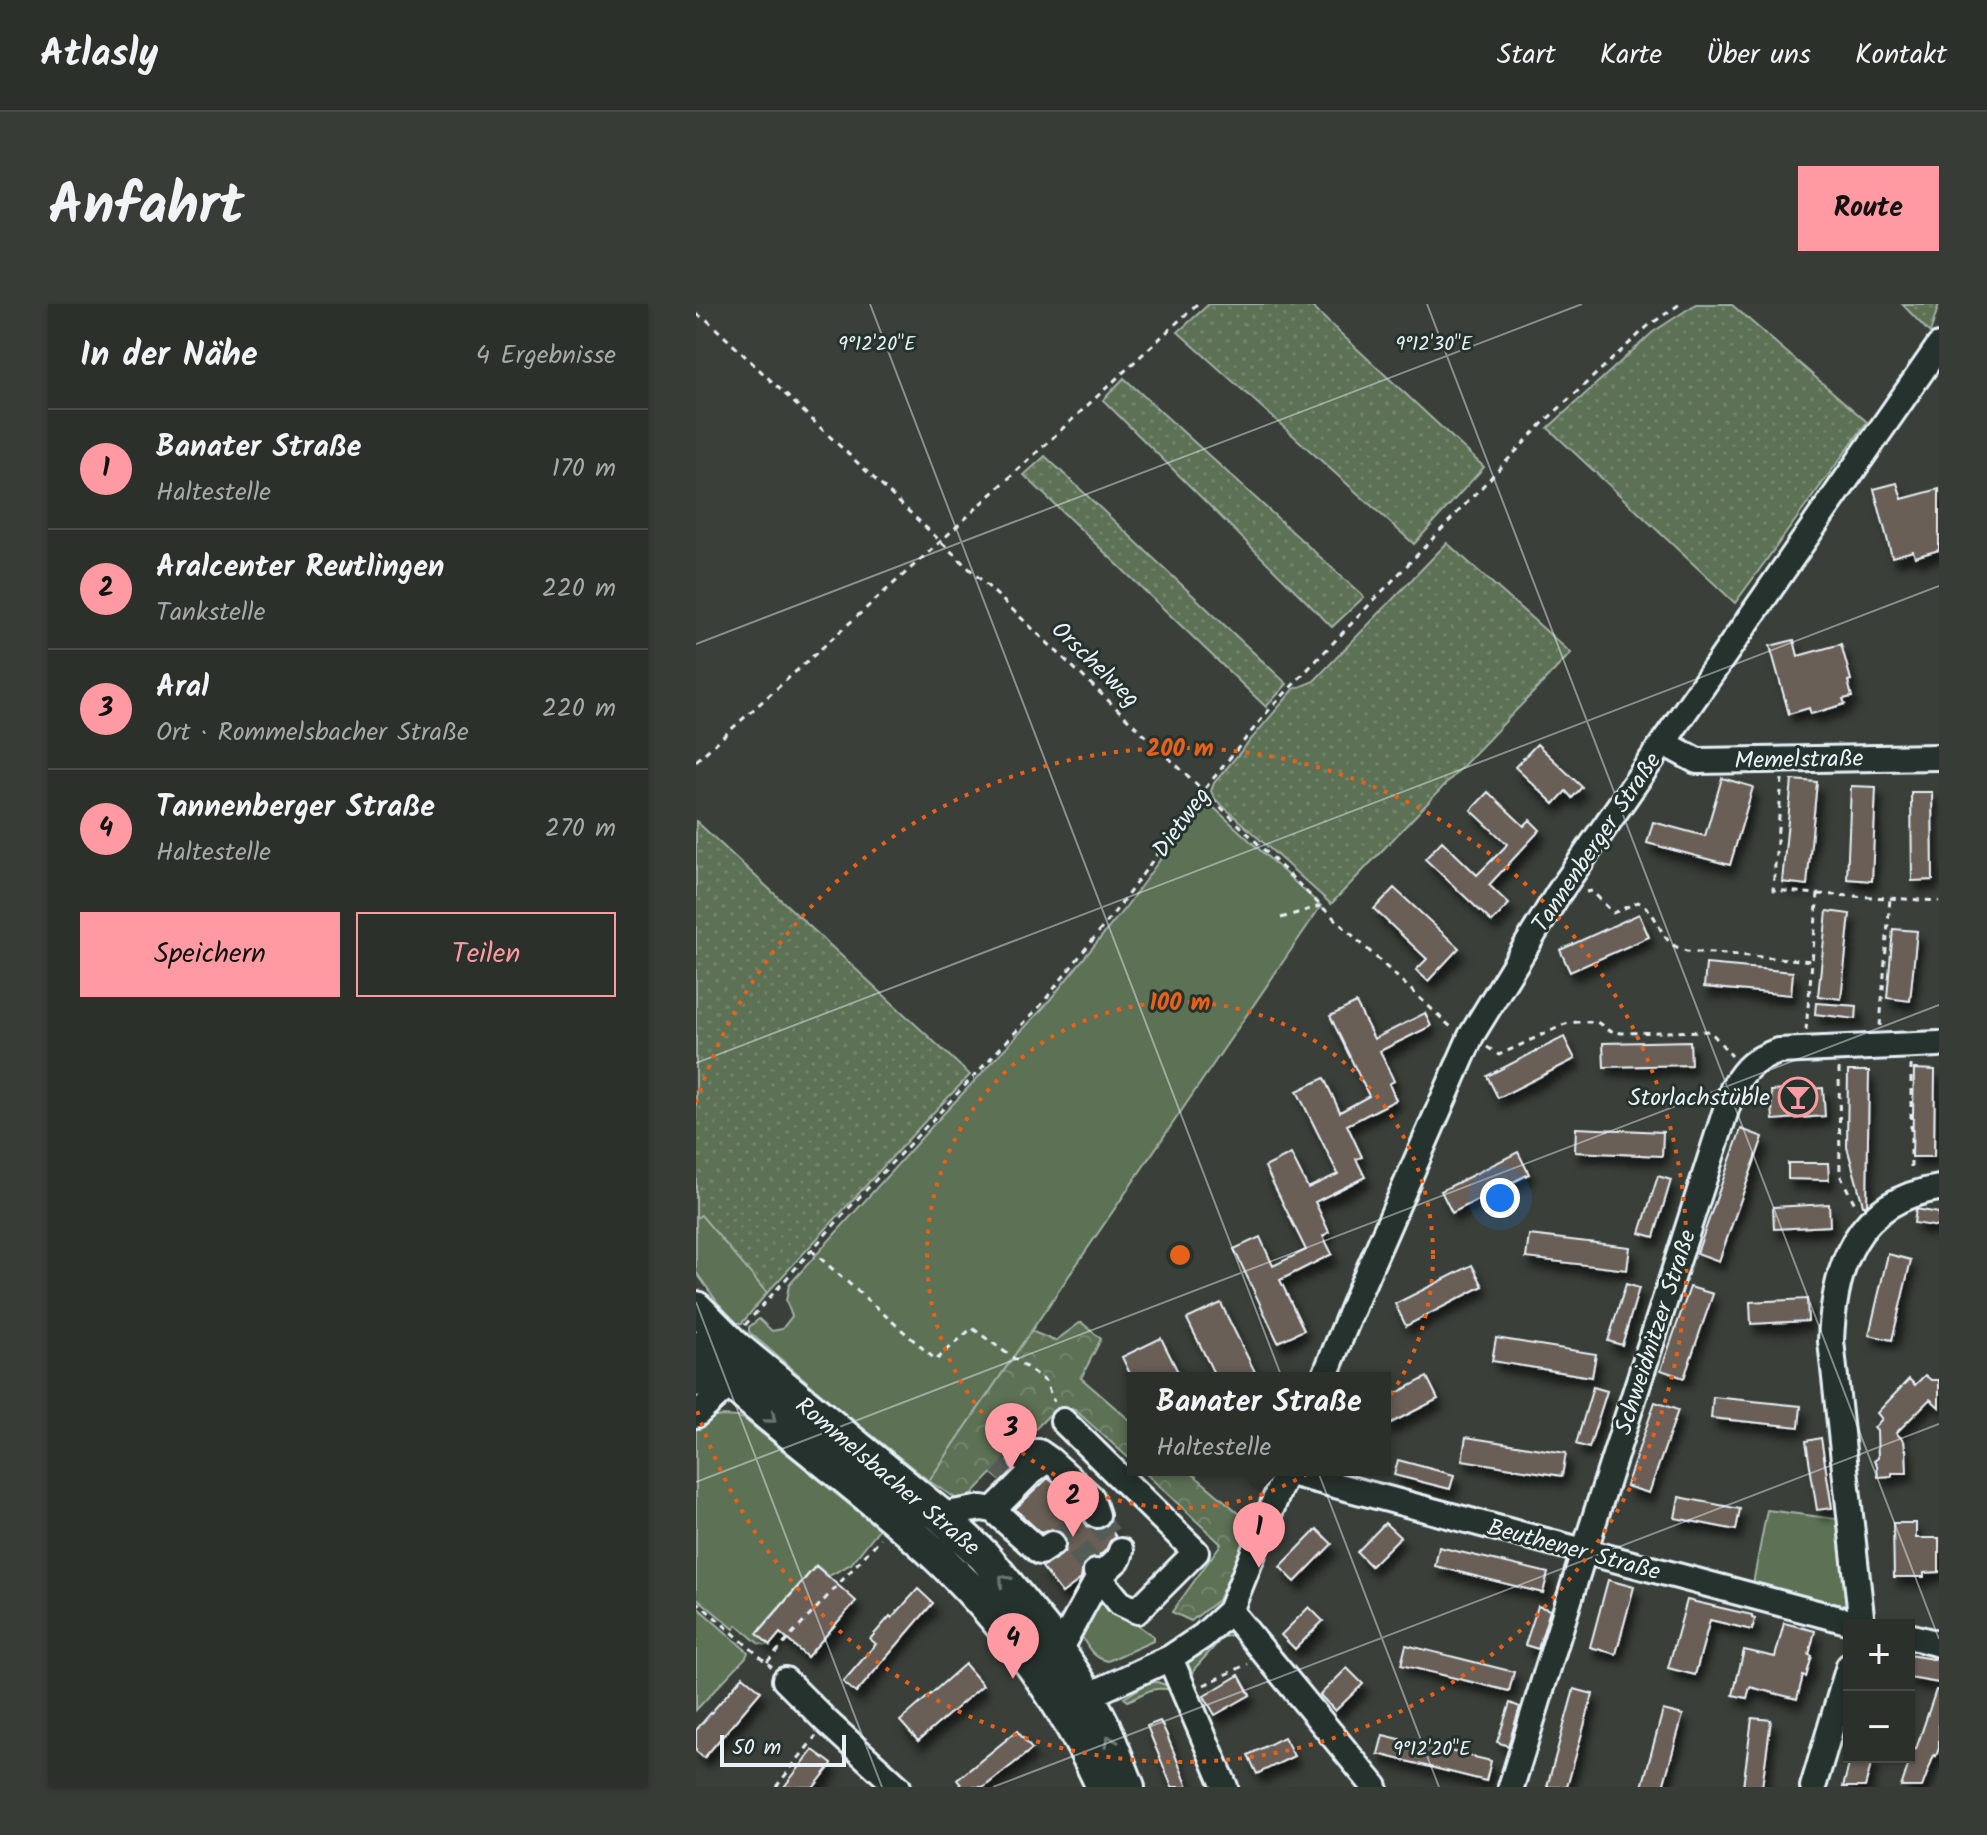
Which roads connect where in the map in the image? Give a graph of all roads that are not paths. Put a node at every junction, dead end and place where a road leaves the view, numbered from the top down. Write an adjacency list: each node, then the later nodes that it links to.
1 (1939, 346): 2 (street, Tannenberger Straße)
2 (1664, 743): 3 (street, Memelstraße); 8 (street, Tannenberger Straße)
3 (1939, 757)
4 (1939, 1044): 21 (street, Schweidnitzer Straße)
5 (1939, 1188): 24 (street)
6 (696, 1308): 7 (main road, Rommelsbacher Straße)
7 (723, 1360): 9 (street); 17 (main road, Rommelsbacher Straße); 32 (main road, Rommelsbacher Straße, one-way to 32)
8 (1326, 1372)
9 (696, 1415)
10 (1063, 1421): 22 (street)
11 (1022, 1458): 12 (street)
12 (1049, 1459): 16 (street); 18 (street)
13 (1285, 1476): 23 (street)
14 (1305, 1476): 21 (street, Beuthener Straße)
15 (1000, 1481): 16 (street)
16 (988, 1509): 17 (street); 19 (street)
17 (940, 1515): 26 (main road, Rommelsbacher Straße, one-way to 17)
18 (1097, 1515)
19 (1052, 1544)
20 (1121, 1551): 22 (street)
21 (1584, 1552): 25 (street, Beuthener Straße); 38 (street, Schweidnitzer Straße)
22 (1098, 1574): 26 (street)
23 (1230, 1611): 29 (street); 37 (street)
24 (1861, 1619)
25 (1843, 1620)
26 (1066, 1637): 32 (main road, Rommelsbacher Straße)
27 (1915, 1638): 28 (street)
28 (1939, 1644)
29 (1170, 1658): 32 (street); 36 (street)
30 (785, 1680): 33 (street)
31 (1843, 1686): 39 (street)
32 (1075, 1702): 34 (main road, Rommelsbacher Straße); 35 (main road, Rommelsbacher Straße, one-way to 32)
33 (898, 1787)
34 (1103, 1787)
35 (1128, 1787)
36 (1225, 1787)
37 (1375, 1787)
38 (1511, 1787)
39 (1813, 1787)

